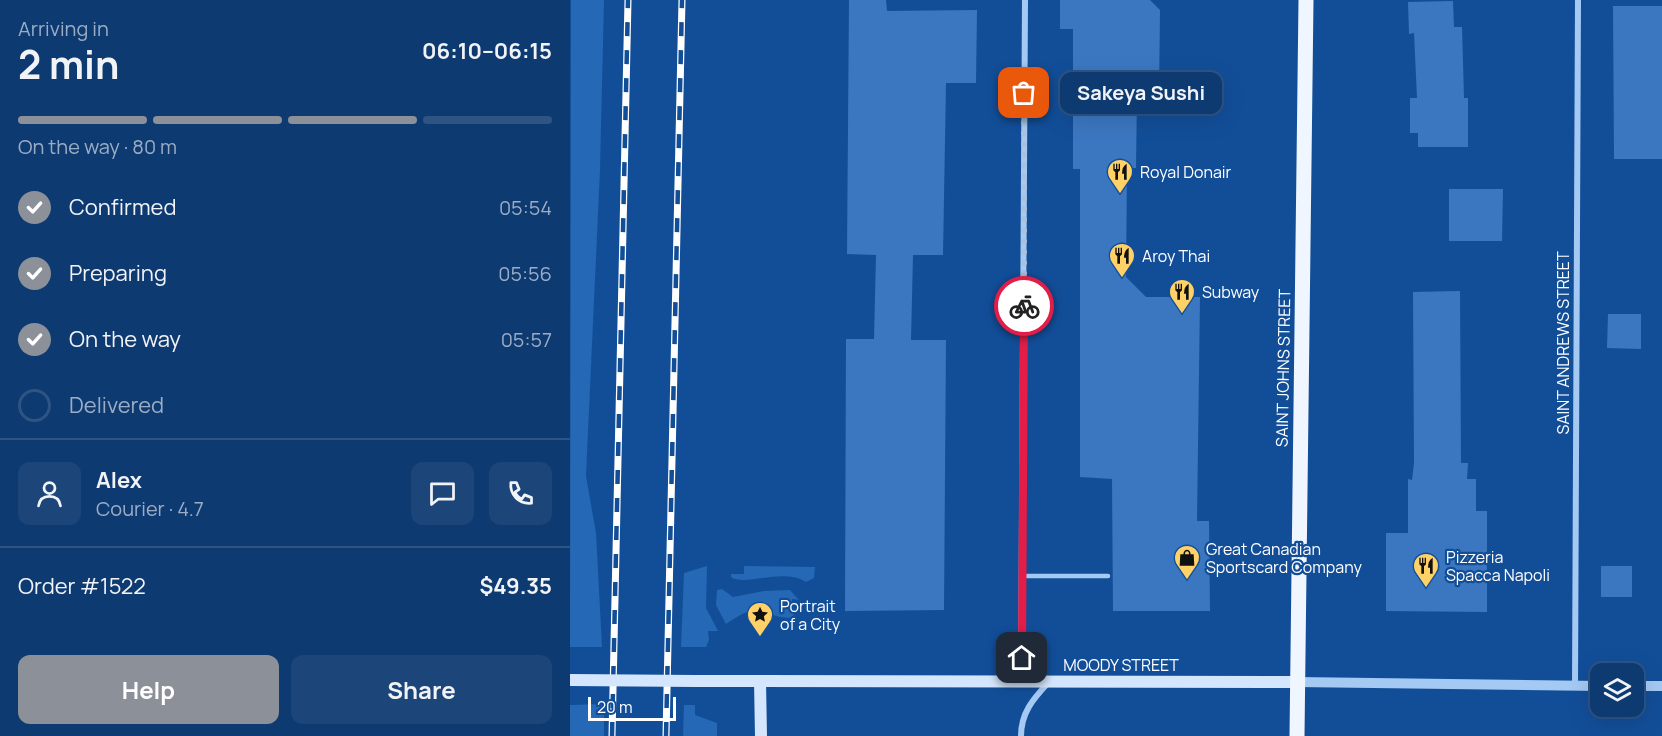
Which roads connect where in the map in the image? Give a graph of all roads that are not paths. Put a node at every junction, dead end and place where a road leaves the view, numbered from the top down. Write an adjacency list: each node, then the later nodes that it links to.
1 (1025, 0): 4 (street)
2 (1306, 0): 10 (main road, SAINT JOHNS STREET)
3 (1578, 0): 11 (street, SAINT ANDREWS STREET)
4 (1022, 576): 5 (lane); 8 (street)
5 (1108, 576)
6 (570, 680): 7 (main road, MOODY STREET, bridge)
7 (760, 681): 8 (main road, MOODY STREET); 15 (main road)
8 (1021, 681): 9 (main road, MOODY STREET)
9 (1050, 681): 10 (main road, MOODY STREET); 16 (street)
10 (1296, 682): 11 (street, MOODY STREET); 17 (main road, SAINT JOHNS STREET)
11 (1575, 686): 12 (street, MOODY STREET)
12 (1590, 686)
13 (1644, 686): 14 (street)
14 (1662, 686)
15 (761, 736)
16 (1021, 736)
17 (1297, 736)

